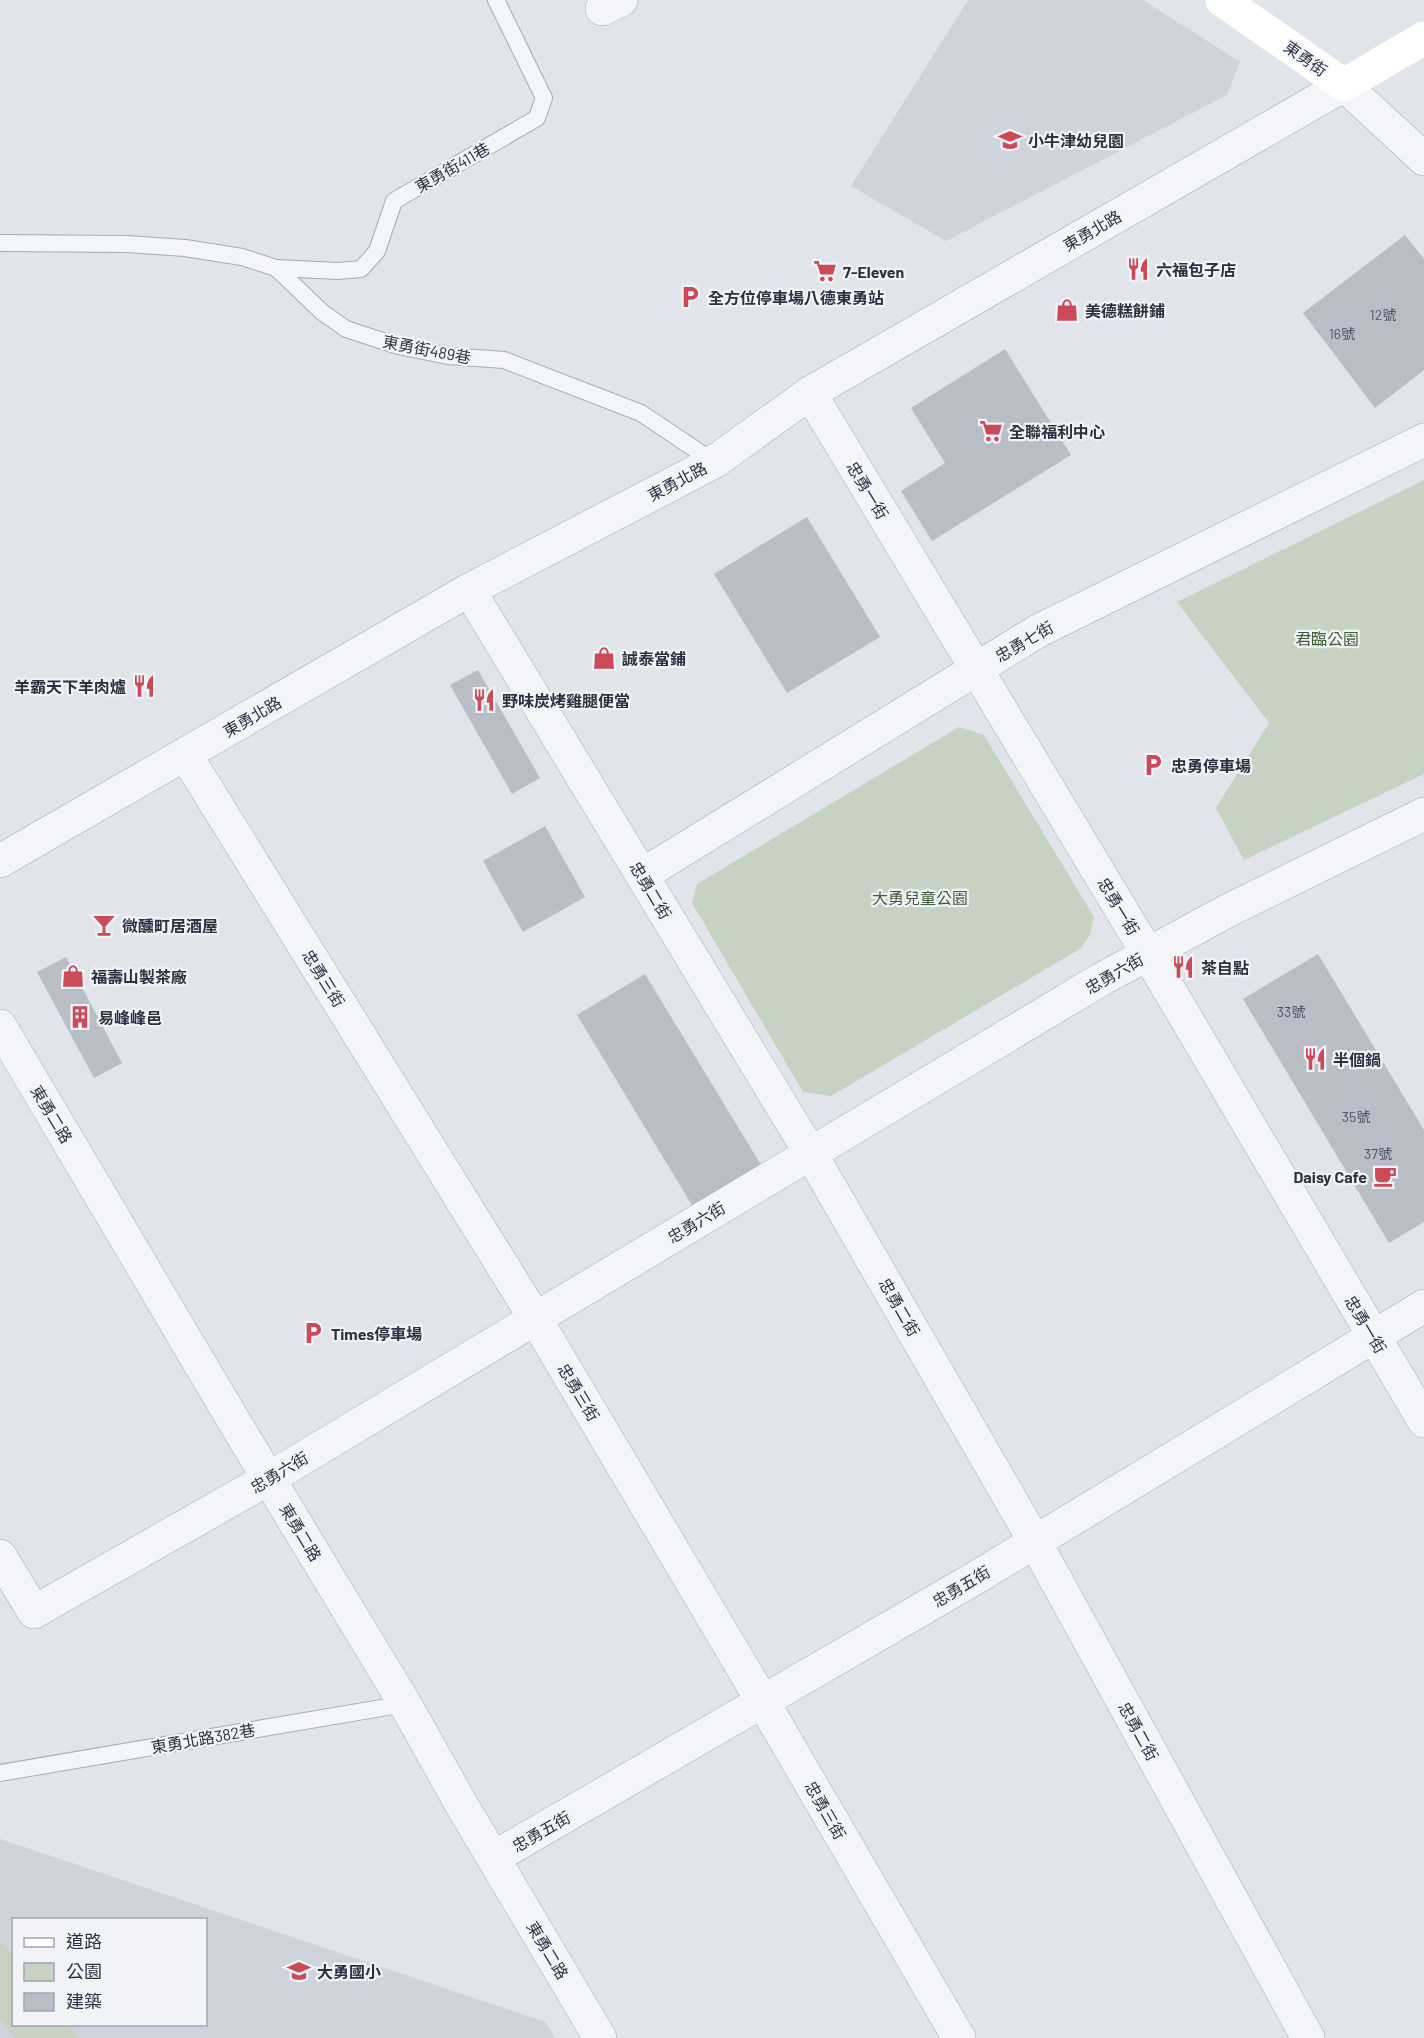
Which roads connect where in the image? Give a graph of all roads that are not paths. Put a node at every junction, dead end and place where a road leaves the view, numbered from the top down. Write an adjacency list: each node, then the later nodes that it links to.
1 (496, 0): 7 (lane, 東勇街411巷)
2 (1222, 0): 4 (street, 東勇街)
3 (1424, 38): 4 (street, 東勇街)
4 (1344, 84): 5 (street); 8 (street, 東勇北路)
5 (1424, 159)
6 (0, 243): 7 (lane, 東勇街489巷)
7 (276, 268): 10 (lane, 東勇街489巷)
8 (810, 393): 10 (street, 東勇北路); 12 (street, 忠勇一街)
9 (1424, 440): 12 (street, 忠勇七街)
10 (714, 462): 11 (street, 東勇北路)
11 (469, 590): 13 (street, 東勇北路); 16 (street, 忠勇二街)
12 (976, 669): 16 (street, 忠勇七街); 17 (street, 忠勇一街)
13 (185, 754): 15 (street, 東勇北路); 21 (street, 忠勇三街)
14 (1424, 814): 17 (street, 忠勇六街)
15 (0, 861)
16 (642, 875): 19 (street, 忠勇二街)
17 (1148, 954): 19 (street, 忠勇六街); 22 (street, 忠勇一街)
18 (0, 1026): 24 (street, 東勇二路)
19 (811, 1154): 21 (street, 忠勇六街); 25 (street, 忠勇二街)
20 (1424, 1306): 22 (street, 忠勇五街)
21 (535, 1318): 24 (street, 忠勇六街); 27 (street, 忠勇三街)
22 (1374, 1337): 23 (street, 忠勇一街); 25 (street, 忠勇五街)
23 (1424, 1421)
24 (268, 1479): 26 (street, 忠勇六街); 28 (street, 東勇二路)
25 (1035, 1542): 27 (street, 忠勇五街); 33 (street, 忠勇二街)
26 (0, 1556)
27 (764, 1702): 30 (street, 忠勇五街); 32 (street, 忠勇三街)
28 (405, 1704): 29 (lane, 東勇北路382巷); 30 (street, 東勇二路)
29 (0, 1773)
30 (493, 1858): 31 (street, 東勇二路)
31 (600, 2038)
32 (959, 2038)
33 (1308, 2038)

